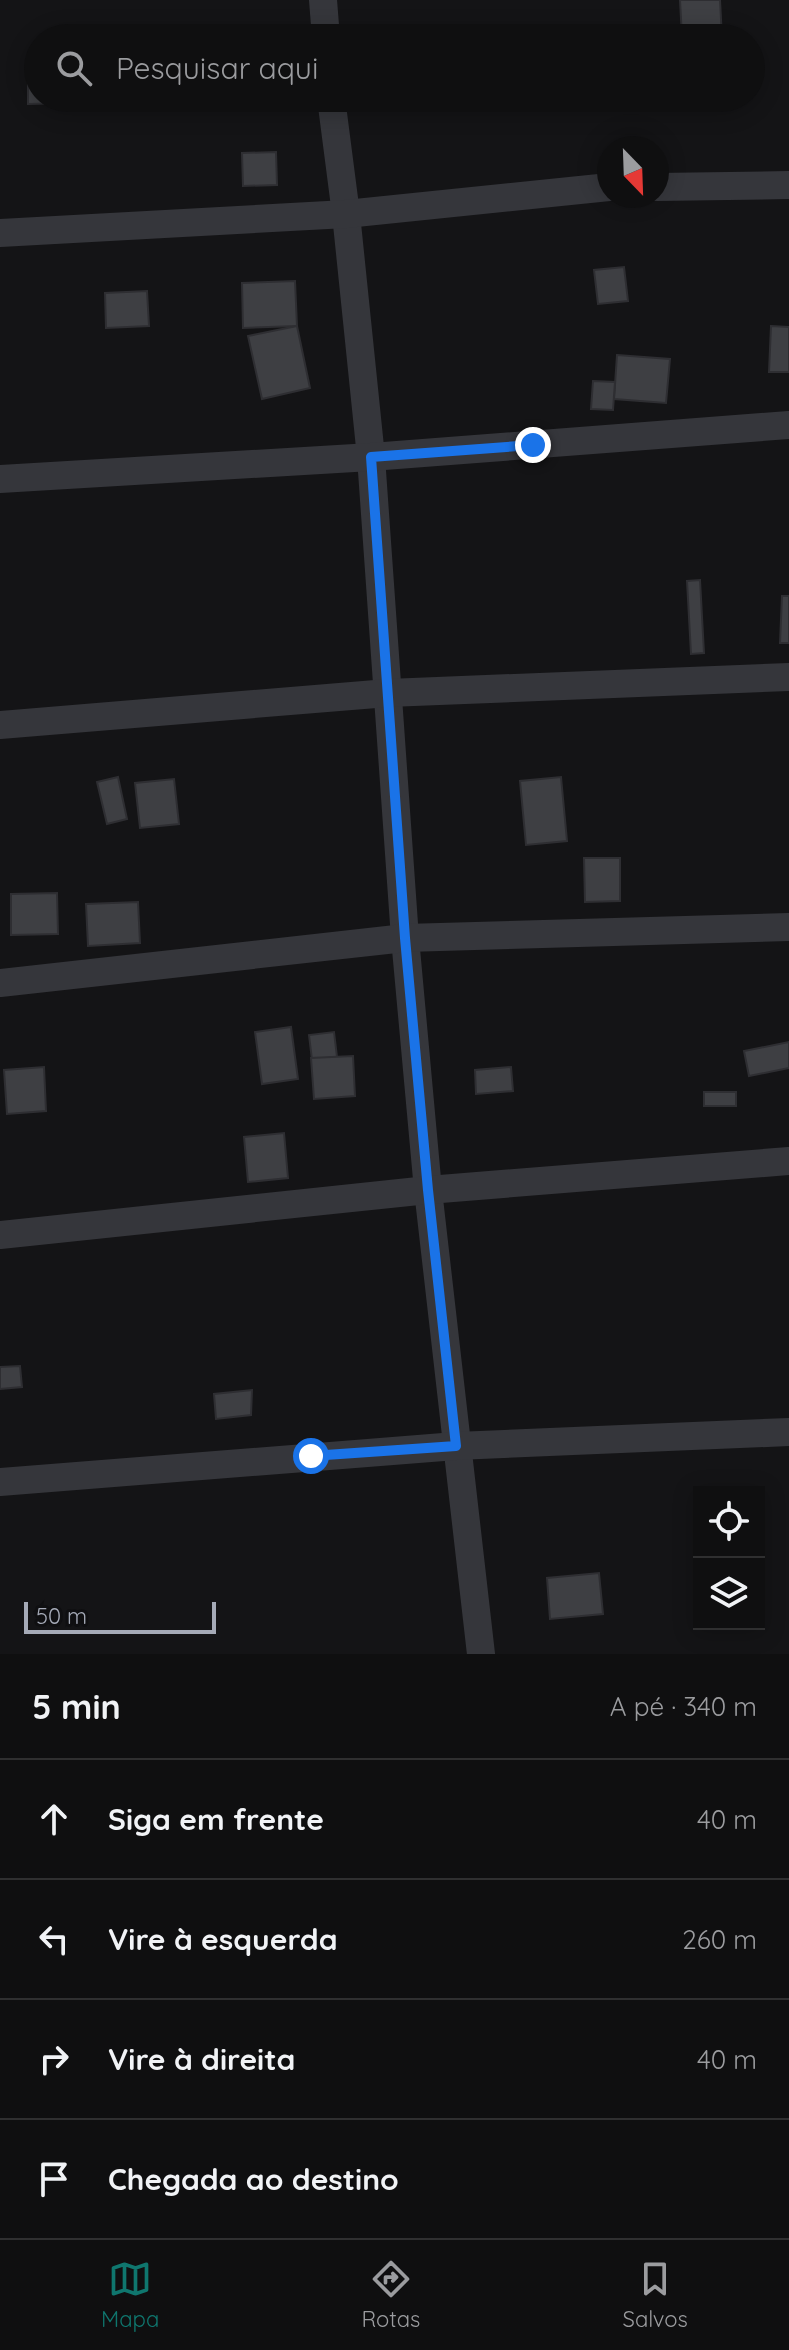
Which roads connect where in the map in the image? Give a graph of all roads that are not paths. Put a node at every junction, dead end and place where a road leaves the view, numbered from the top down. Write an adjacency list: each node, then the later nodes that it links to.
1 (323, 0): 2 (street)
2 (325, 24)
3 (333, 112): 7 (street)
4 (789, 185): 5 (street)
5 (669, 187)
6 (597, 188): 7 (street)
7 (346, 214): 8 (street); 10 (street)
8 (0, 233)
9 (789, 425): 10 (street)
10 (371, 457): 11 (street); 13 (street)
11 (0, 479)
12 (789, 677): 13 (street)
13 (388, 693): 14 (street); 16 (street)
14 (0, 725)
15 (789, 927): 16 (street)
16 (405, 938): 17 (street); 19 (street)
17 (0, 983)
18 (789, 1161): 19 (street)
19 (428, 1190): 20 (street); 22 (street)
20 (0, 1235)
21 (789, 1432): 22 (street)
22 (456, 1446): 23 (street); 24 (street)
23 (0, 1482)
24 (481, 1654)

